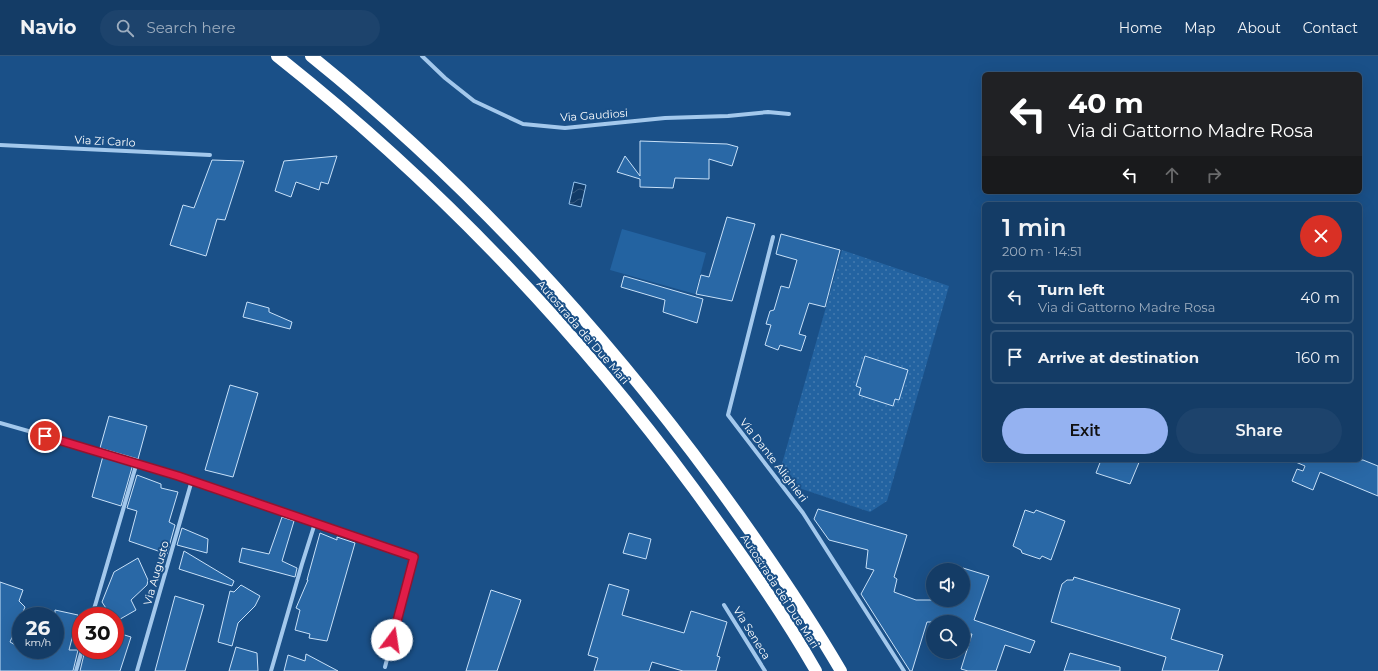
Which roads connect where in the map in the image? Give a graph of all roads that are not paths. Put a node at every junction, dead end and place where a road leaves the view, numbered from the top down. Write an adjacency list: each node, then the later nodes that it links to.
1 (277, 56): 20 (highway, Autostrada dei Due Mari)
2 (311, 56): 21 (highway, Autostrada dei Due Mari)
3 (422, 56): 4 (street, Via Gaudiosi)
4 (789, 114)
5 (0, 145): 6 (street, Via Zi Carlo)
6 (210, 155)
7 (773, 238): 22 (street, Via Dante Alighieri)
8 (0, 423): 9 (street)
9 (137, 462): 10 (street); 13 (street)
10 (192, 480): 11 (street); 17 (street, Via Augusto)
11 (315, 523): 15 (street); 18 (street)
12 (724, 605): 19 (street, Via Seneca)
13 (95, 607)
14 (79, 659): 16 (street)
15 (386, 667)
16 (76, 671)
17 (137, 671)
18 (271, 671)
19 (765, 671)
20 (816, 671)
21 (841, 671)
22 (904, 671)

